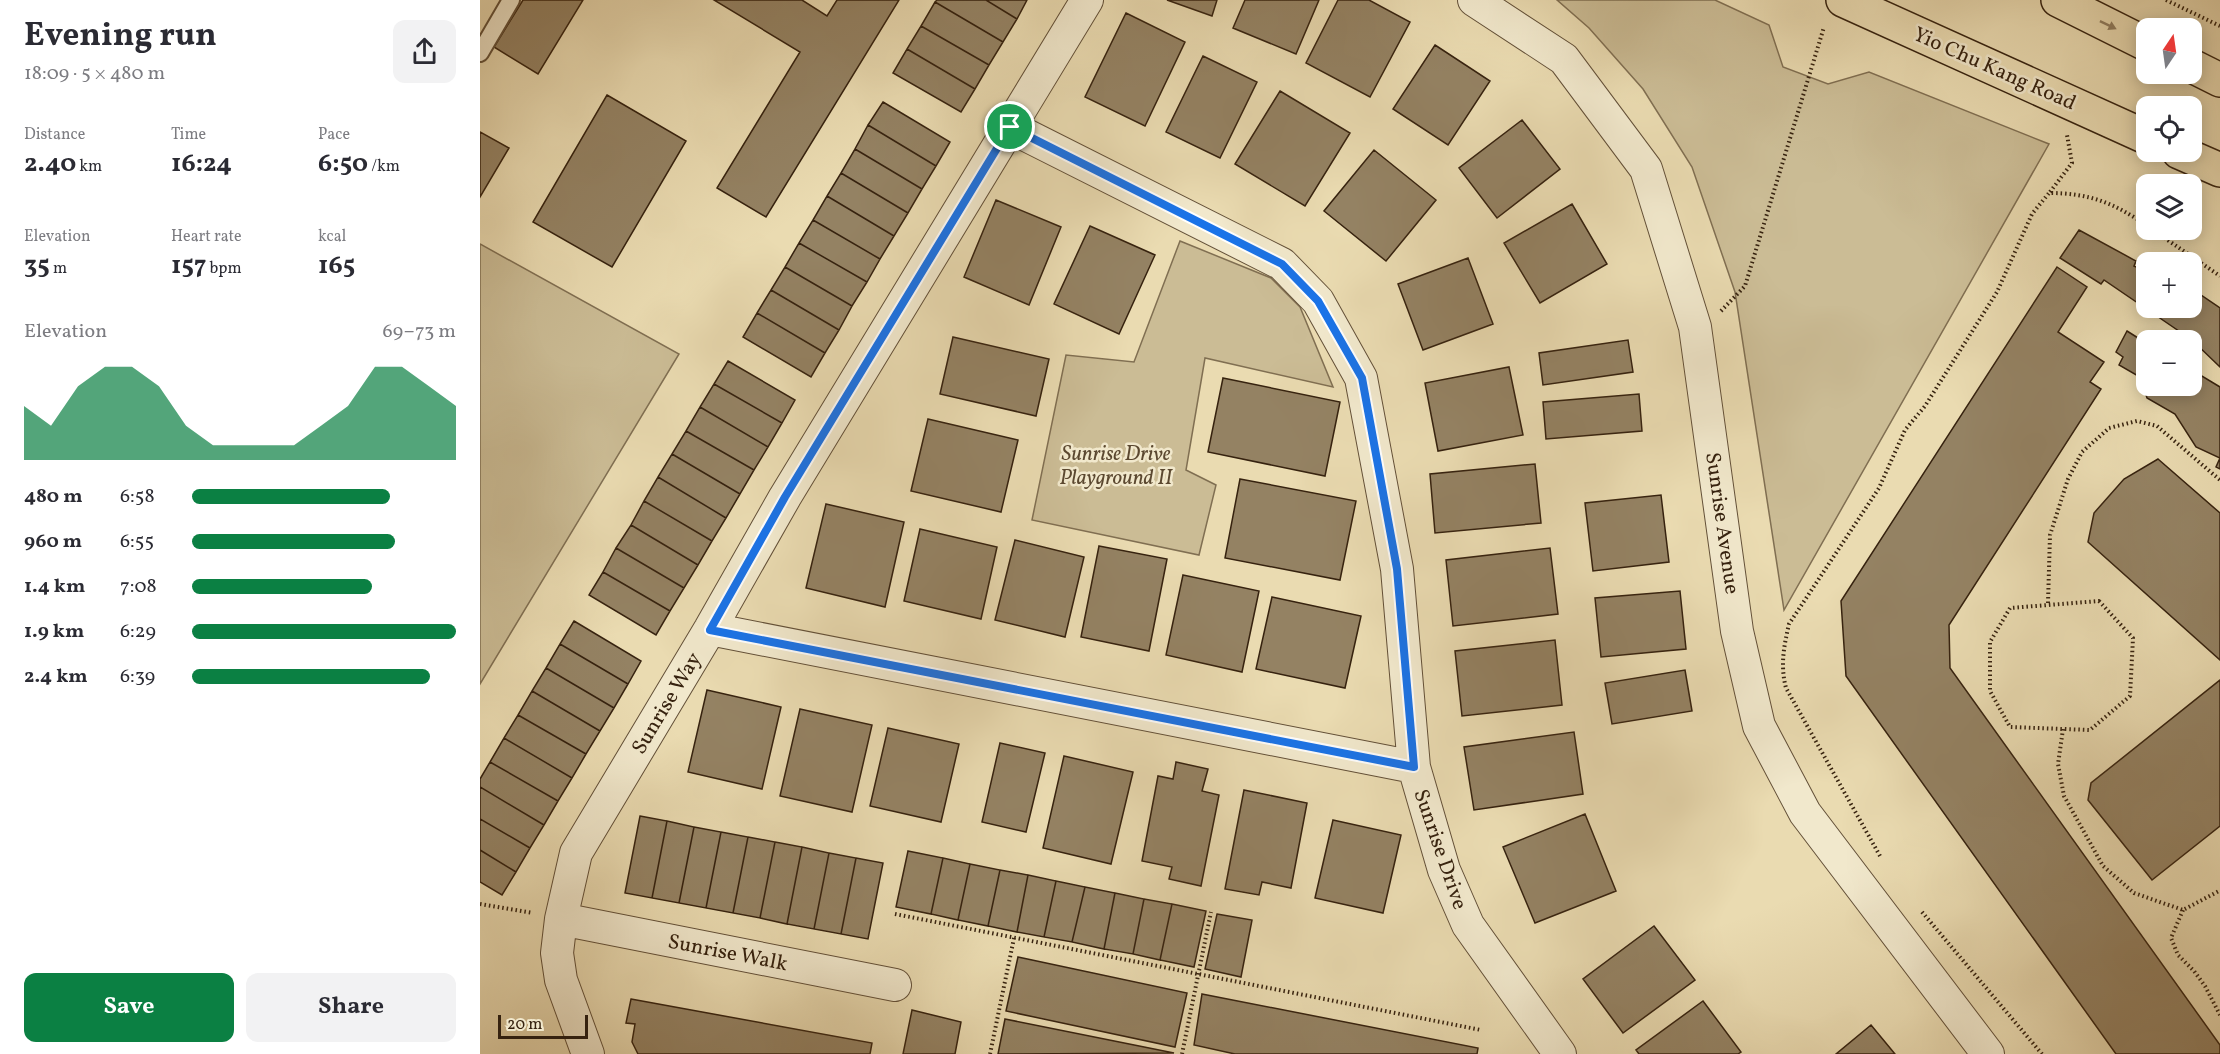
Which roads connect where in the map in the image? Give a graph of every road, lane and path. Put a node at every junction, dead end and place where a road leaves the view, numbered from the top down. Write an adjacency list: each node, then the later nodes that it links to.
1 (511, 0): 10 (lane)
2 (1087, 0): 15 (street, Sunrise Way)
3 (1474, 0): 47 (street, Sunrise Avenue)
4 (1843, 0): 16 (main road, Yio Chu Kang Road)
5 (2058, 0): 9 (main road, one-way to 9)
6 (2166, 0): 7 (path)
7 (2220, 26)
8 (1824, 27): 24 (path)
9 (2136, 39)
10 (480, 53)
11 (2202, 56): 12 (main road)
12 (2220, 56)
13 (2202, 71): 14 (main road)
14 (2220, 80)
15 (1010, 127): 27 (street, Sunrise Way); 29 (street, Sunrise Drive)
16 (2136, 132)
17 (2067, 135): 20 (path)
18 (2202, 162): 19 (main road)
19 (2220, 170)
20 (2049, 193): 21 (path); 30 (path)
21 (2136, 218)
22 (2168, 240): 23 (path)
23 (2220, 276)
24 (1717, 315)
25 (2220, 480): 26 (path)
26 (2048, 603): 28 (path); 28 (path)
27 (710, 630): 29 (street); 37 (street, Sunrise Way)
28 (2063, 729): 34 (path)
29 (1414, 767): 46 (street, Sunrise Drive)
30 (1884, 865)
31 (2218, 891): 34 (path)
32 (480, 904): 37 (path)
33 (1921, 910): 48 (path)
34 (2183, 910): 41 (path)
35 (1211, 912): 39 (path)
36 (895, 914): 38 (path)
37 (561, 919): 40 (street, Sunrise Walk); 43 (street, Sunrise Way)
38 (1014, 938): 39 (path); 44 (path)
39 (1198, 974): 42 (path); 45 (path)
40 (895, 986)
41 (2220, 1015)
42 (1481, 1030)
43 (588, 1054)
44 (990, 1054)
45 (1182, 1054)
46 (1560, 1054)
47 (1988, 1054)
48 (2042, 1054)

